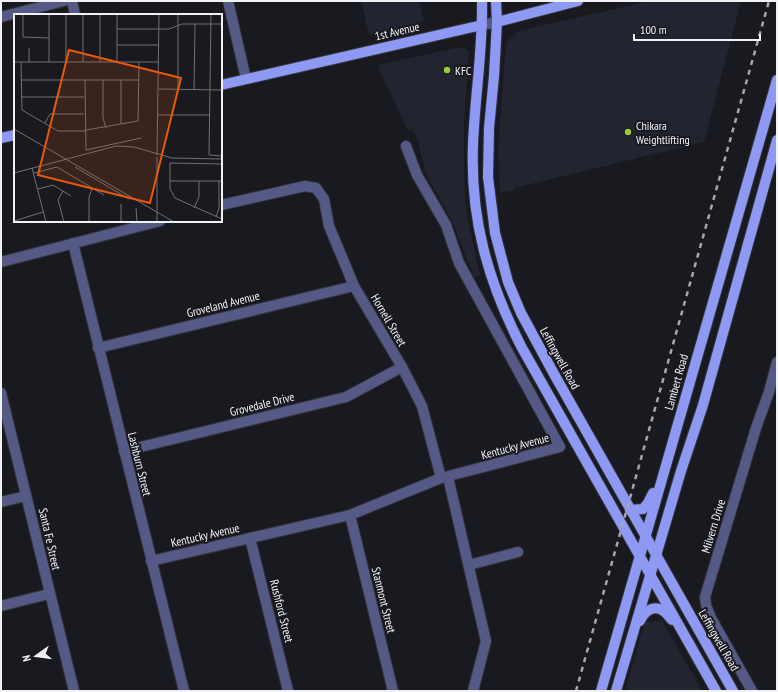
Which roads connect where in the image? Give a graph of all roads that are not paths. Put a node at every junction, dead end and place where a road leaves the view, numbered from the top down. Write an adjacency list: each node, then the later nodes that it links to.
1 (64, 1): 8 (street)
2 (72, 1): 7 (street)
3 (228, 1): 11 (street)
4 (482, 1): 10 (main road)
5 (496, 1): 9 (main road, Leffingwell Road)
6 (578, 1): 9 (main road, 1st Avenue)
7 (75, 14)
8 (1, 17)
9 (497, 22): 10 (street, 1st Avenue); 32 (main road, Leffingwell Road)
10 (482, 25): 11 (main road, 1st Avenue); 37 (main road)
11 (246, 79): 13 (main road, 1st Avenue)
12 (777, 80): 28 (main road, Lambert Road)
13 (222, 85)
14 (14, 135): 15 (main road)
15 (1, 138)
16 (777, 140): 38 (main road)
17 (406, 146): 29 (street, Kentucky Avenue)
18 (222, 205): 22 (street, Hornell Street)
19 (156, 222): 20 (street)
20 (73, 243): 21 (street); 23 (street, Lashburn Street)
21 (1, 262)
22 (354, 286): 23 (street, Groveland Avenue); 25 (street, Hornell Street)
23 (98, 348): 27 (street, Lashburn Street)
24 (777, 362): 55 (street, Milvern Drive)
25 (402, 367): 27 (street, Grovedale Drive); 29 (street, Hornell Street)
26 (1, 394): 30 (street, Santa Fe Street)
27 (124, 451): 39 (street, Lashburn Street)
28 (665, 468): 32 (main road); 34 (main road, Lambert Road)
29 (444, 477): 33 (street, Kentucky Avenue); 40 (street, Hornell Street)
30 (26, 496): 31 (street); 42 (street, Santa Fe Street)
31 (1, 502)
32 (630, 510): 34 (main road, Leffingwell Road)
33 (350, 515): 35 (street, Kentucky Avenue); 49 (street, Stanmont Street)
34 (645, 537): 37 (main road, Lambert Road); 38 (main road, Leffingwell Road)
35 (250, 538): 39 (street, Kentucky Avenue); 48 (street, Rushford Street)
36 (518, 552): 40 (street)
37 (640, 556): 41 (main road); 51 (main road, Lambert Road)
38 (656, 556): 41 (main road); 54 (main road, Leffingwell Road)
39 (152, 561): 47 (street, Lashburn Street)
40 (469, 565): 50 (street, Hornell Street)
41 (651, 576): 44 (main road); 45 (main road)
42 (49, 594): 43 (street); 46 (street, Santa Fe Street)
43 (1, 606)
44 (682, 632): 45 (main road); 53 (main road)
45 (629, 651): 52 (main road)
46 (74, 691)
47 (184, 691)
48 (288, 691)
49 (393, 691)
50 (473, 691)
51 (601, 691)
52 (616, 691)
53 (716, 691)
54 (733, 691)
55 (752, 691)

